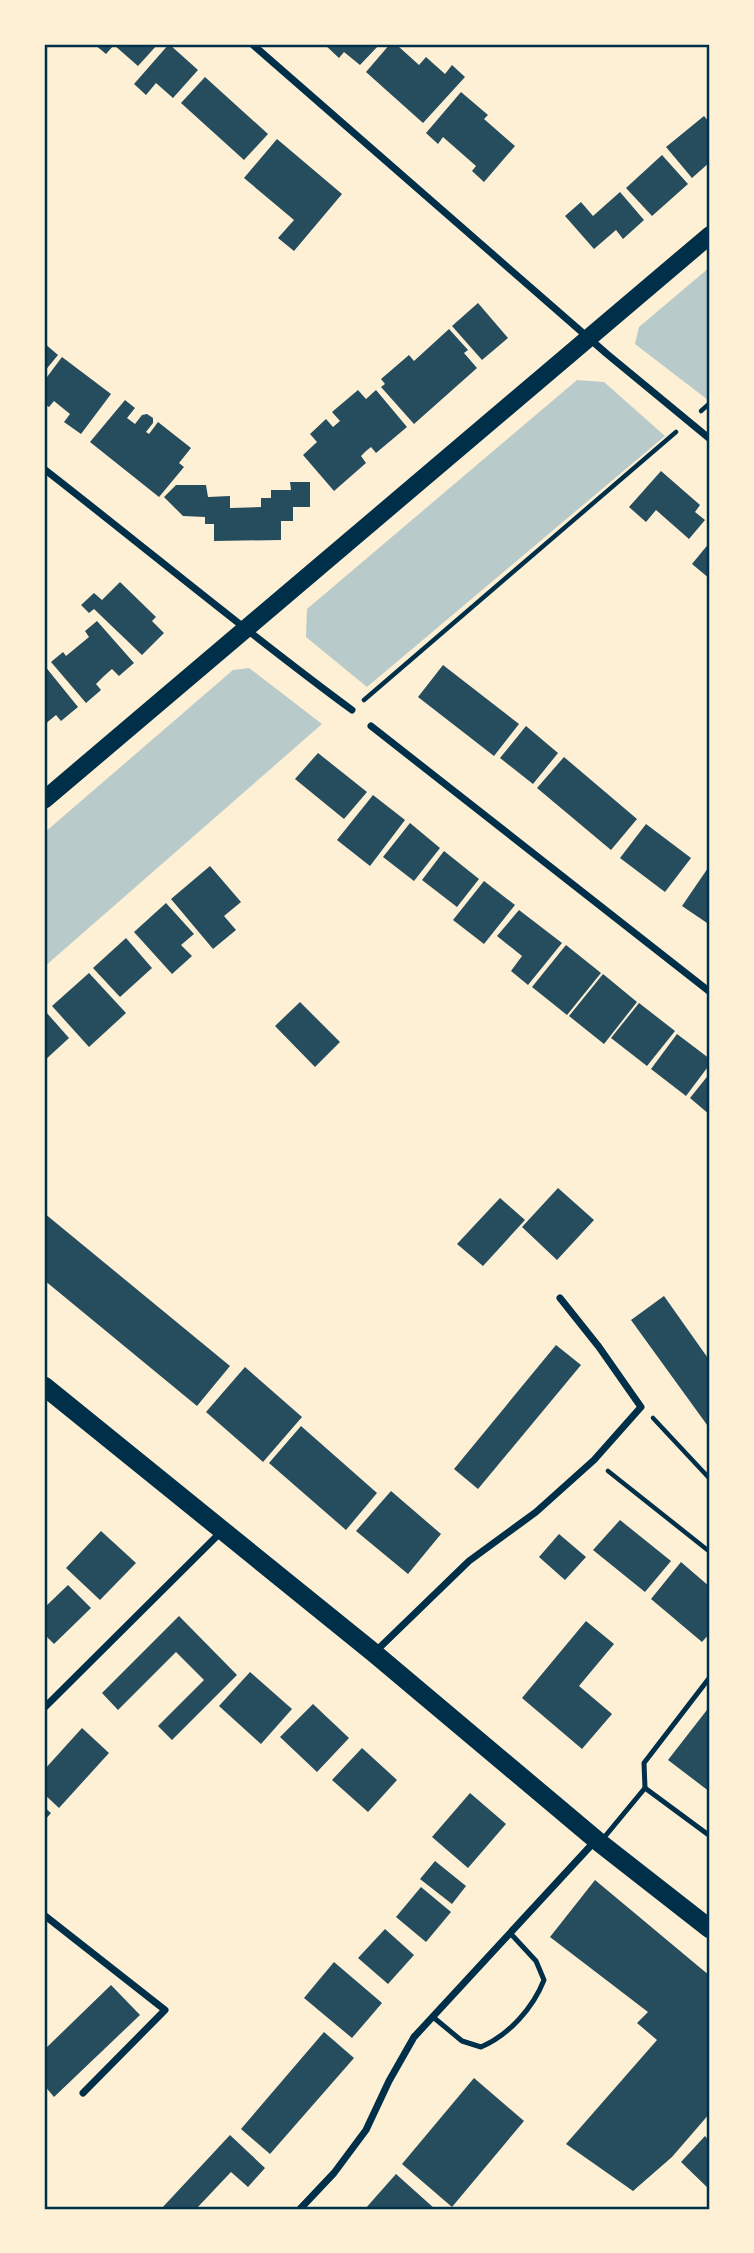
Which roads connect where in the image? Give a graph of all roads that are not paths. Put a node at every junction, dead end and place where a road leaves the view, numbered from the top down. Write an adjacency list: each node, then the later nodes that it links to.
1 (252, 44): 3 (street)
2 (710, 235): 3 (main road)
3 (589, 337): 4 (street); 6 (main road)
4 (710, 439)
5 (44, 469): 6 (street)
6 (247, 629): 7 (street); 9 (main road)
7 (352, 710)
8 (371, 726): 10 (street)
9 (44, 800)
10 (710, 992)
11 (560, 1298): 14 (street)
12 (44, 1386): 13 (highway)
13 (222, 1530): 14 (highway); 16 (street)
14 (374, 1653): 19 (highway)
15 (710, 1677): 17 (lane)
16 (44, 1708)
17 (645, 1788): 18 (lane); 19 (lane)
18 (710, 1836)
19 (598, 1841): 21 (highway); 22 (street)
20 (44, 1915): 24 (street)
21 (710, 1929)
22 (510, 1934): 23 (street); 23 (lane)
23 (433, 2017): 25 (street)
24 (83, 2093)
25 (300, 2209)

